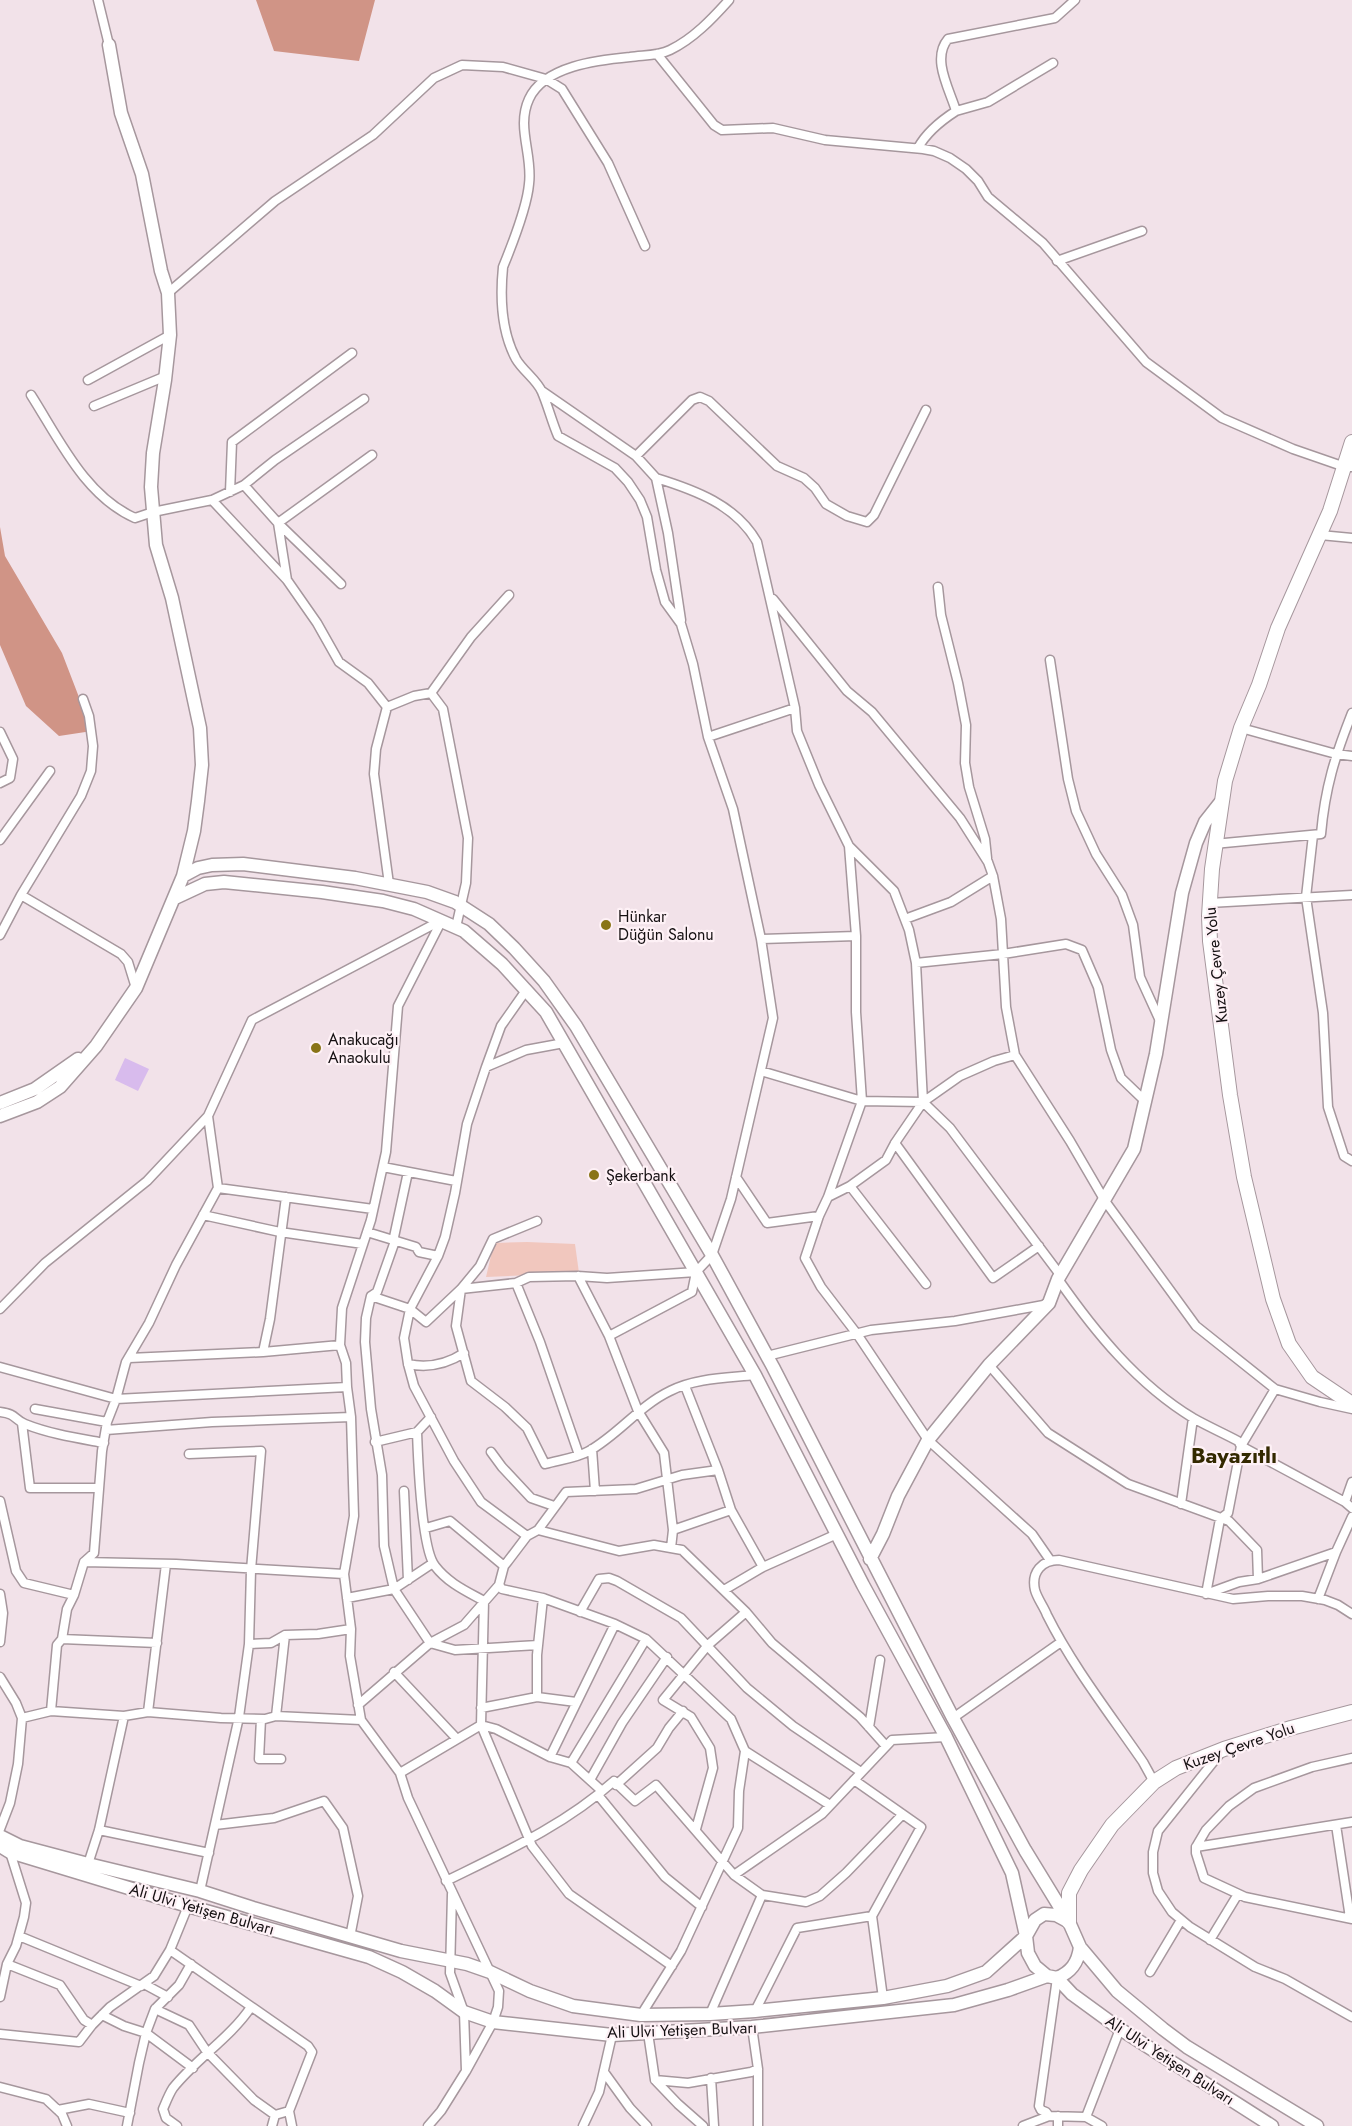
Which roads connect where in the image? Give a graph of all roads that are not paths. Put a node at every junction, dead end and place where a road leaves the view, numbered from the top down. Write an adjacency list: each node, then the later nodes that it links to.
1 (98, 0): 4 (street)
2 (729, 0): 5 (street)
3 (1075, 0): 8 (street)
4 (109, 45): 13 (main road)
5 (657, 54): 7 (street); 9 (street)
6 (1053, 63): 8 (street)
7 (546, 79): 11 (street); 13 (street); 18 (street)
8 (956, 111): 9 (street)
9 (918, 148): 12 (street)
10 (1142, 231): 12 (street)
11 (645, 246)
12 (1057, 261): 26 (street)
13 (168, 293): 14 (main road)
14 (170, 335): 16 (main road); 17 (street)
15 (352, 353): 29 (street)
16 (166, 376): 21 (street); 31 (main road)
17 (88, 380)
18 (542, 391): 25 (street); 40 (street)
19 (31, 395): 31 (street)
20 (364, 399): 28 (street)
21 (94, 406)
22 (926, 410): 25 (street)
23 (1352, 442): 26 (main road, Kuzey Çevre Yolu)
24 (372, 455): 32 (street)
25 (636, 456): 27 (street)
26 (1349, 467): 33 (main road, Kuzey Çevre Yolu)
27 (656, 478): 39 (street); 40 (street)
28 (244, 485): 29 (street); 32 (street)
29 (230, 492): 30 (street)
30 (212, 500): 31 (street); 35 (street)
31 (153, 512): 60 (main road)
32 (279, 523): 35 (street); 36 (street)
33 (1320, 535): 34 (street); 47 (main road, Kuzey Çevre Yolu)
34 (1352, 538)
35 (287, 580): 44 (street)
36 (341, 584)
37 (938, 587): 59 (street)
38 (509, 595): 42 (street)
39 (771, 597): 45 (street); 59 (street)
40 (681, 624): 49 (street)
41 (1050, 660): 79 (street)
42 (431, 693): 44 (street); 68 (street)
43 (83, 699): 63 (street)
44 (387, 707): 62 (street)
45 (795, 708): 49 (street); 58 (street)
46 (1352, 713): 50 (street)
47 (1241, 729): 50 (street); 54 (main road, Kuzey Çevre Yolu)
48 (0, 732): 53 (street)
49 (708, 737): 74 (street)
50 (1336, 754): 51 (street); 55 (street)
51 (1352, 756)
52 (50, 771): 56 (street)
53 (0, 783)
54 (1220, 803): 57 (main road, Kuzey Çevre Yolu); 79 (main road)
55 (1313, 835): 57 (street); 65 (street)
56 (1, 837)
57 (1214, 844): 67 (main road, Kuzey Çevre Yolu)
58 (849, 846): 70 (street); 73 (street)
59 (988, 862): 61 (street)
60 (183, 876): 62 (main road); 66 (main road)
61 (993, 876): 70 (street); 75 (street)
62 (389, 884): 68 (main road)
63 (21, 895): 72 (street); 77 (street)
64 (1352, 895): 65 (street)
65 (1306, 897): 67 (street); 94 (street)
66 (175, 898): 69 (main road); 77 (main road)
67 (1209, 903): 140 (main road, Kuzey Çevre Yolu)
68 (461, 906): 71 (street); 113 (main road)
69 (442, 920): 71 (main road); 92 (street); 95 (street)
70 (905, 920): 76 (street)
71 (456, 927): 78 (main road)
72 (0, 935)
73 (856, 936): 74 (street); 87 (street)
74 (761, 939): 84 (street)
75 (1003, 954): 76 (street); 82 (street); 89 (street)
76 (916, 963): 88 (street)
77 (136, 988): 81 (main road)
78 (527, 989): 80 (main road); 83 (street)
79 (1161, 1023): 89 (main road)
80 (564, 1043): 83 (street); 115 (main road)
81 (96, 1046): 86 (main road); 91 (main road)
82 (1015, 1055): 88 (street); 103 (street)
83 (486, 1066): 98 (street)
84 (761, 1071): 87 (street); 97 (street)
85 (0, 1098): 86 (main road)
86 (14, 1098): 90 (main road)
87 (862, 1101): 88 (street); 102 (street)
88 (923, 1102): 93 (street); 112 (street)
89 (1146, 1102): 103 (main road)
90 (0, 1103)
91 (0, 1116)
92 (208, 1116): 100 (street); 124 (street)
93 (895, 1143): 99 (street); 112 (street)
94 (1352, 1161)
95 (383, 1167): 96 (street); 104 (street)
96 (408, 1173): 98 (street); 110 (street)
97 (736, 1177): 106 (street); 113 (street)
98 (456, 1181): 114 (street)
99 (850, 1186): 102 (street); 119 (street)
100 (218, 1188): 101 (street); 105 (street)
101 (286, 1197): 104 (street); 108 (street)
102 (828, 1197): 106 (street)
103 (1105, 1201): 117 (main road); 138 (street)
104 (373, 1209): 109 (street)
105 (203, 1215): 108 (street); 131 (street)
106 (819, 1216): 125 (street)
107 (537, 1221): 120 (street)
108 (280, 1232): 111 (street); 128 (street)
109 (367, 1232): 110 (street); 111 (street)
110 (394, 1241): 114 (street); 121 (street)
111 (363, 1244): 127 (street)
112 (1039, 1246): 117 (street)
113 (712, 1255): 115 (street); 130 (main road)
114 (438, 1256): 123 (street)
115 (696, 1272): 116 (street); 126 (street); 135 (main road)
116 (578, 1276): 118 (street); 126 (street)
117 (1059, 1277): 122 (main road); 147 (street)
118 (516, 1282): 120 (street); 158 (street)
119 (926, 1284)
120 (461, 1289): 123 (street); 129 (street)
121 (371, 1296): 123 (street); 152 (street)
122 (1049, 1304): 125 (street); 133 (main road)
123 (410, 1309): 132 (street)
124 (0, 1310)
125 (857, 1334): 130 (street); 151 (street)
126 (609, 1336): 143 (street)
127 (340, 1345): 128 (street); 137 (street)
128 (263, 1352): 131 (street)
129 (464, 1353): 132 (street); 158 (street)
130 (767, 1356): 180 (main road)
131 (129, 1358): 139 (street)
132 (408, 1364): 146 (street)
133 (989, 1365): 151 (main road); 167 (street)
134 (0, 1367): 139 (street)
135 (755, 1375): 136 (street); 176 (main road)
136 (685, 1386): 143 (street); 159 (street)
137 (346, 1387): 139 (street); 145 (street)
138 (1275, 1389): 142 (street); 154 (street)
139 (116, 1399): 149 (street)
140 (1352, 1404)
141 (35, 1409): 149 (street)
142 (1352, 1409)
143 (638, 1411): 155 (street); 160 (street)
144 (0, 1412): 148 (street)
145 (351, 1417): 149 (street); 188 (street)
146 (431, 1417): 150 (street); 177 (street)
147 (1193, 1418): 154 (street); 167 (street)
148 (22, 1423): 153 (street); 162 (street)
149 (106, 1426): 153 (street)
150 (417, 1432): 152 (street); 173 (street)
151 (928, 1440): 180 (main road); 181 (street)
152 (375, 1442): 192 (street)
153 (104, 1443): 162 (street)
154 (1241, 1446): 166 (street); 172 (street)
155 (592, 1449): 158 (street); 164 (street)
156 (491, 1452): 168 (street)
157 (189, 1454): 187 (street)
158 (579, 1455)
159 (718, 1470): 160 (street); 170 (street)
160 (668, 1479): 164 (street); 175 (street)
161 (1352, 1482): 166 (street)
162 (98, 1488): 182 (street)
163 (404, 1491): 190 (street)
164 (595, 1491): 168 (street)
165 (0, 1501): 196 (street)
166 (1344, 1502): 169 (street)
167 (1180, 1504): 172 (street)
168 (554, 1506): 174 (street)
169 (1352, 1508)
170 (731, 1510): 175 (street); 186 (street)
171 (1352, 1517): 179 (street)
172 (1220, 1519): 189 (street); 195 (street)
173 (426, 1528): 183 (street); 185 (street)
174 (538, 1530): 177 (street); 178 (street)
175 (674, 1530): 178 (street)
176 (837, 1534): 186 (street); 239 (main road)
177 (527, 1536): 185 (street)
178 (671, 1548): 193 (street)
179 (1336, 1552): 189 (street); 199 (street)
180 (870, 1559): 234 (main road)
181 (1050, 1560): 195 (street); 210 (street)
182 (84, 1562): 184 (street); 196 (street)
183 (433, 1563): 190 (street); 200 (street)
184 (166, 1564): 187 (street); 211 (street)
185 (504, 1566): 191 (street)
186 (763, 1567): 193 (street)
187 (251, 1570): 188 (street); 213 (street)
188 (344, 1574): 197 (street)
189 (1258, 1579): 195 (street)
190 (408, 1580): 192 (street)
191 (499, 1585): 198 (street); 200 (street)
192 (394, 1589): 197 (street); 212 (street)
193 (724, 1590): 202 (street)
194 (0, 1594): 209 (street)
195 (1206, 1594): 199 (street)
196 (74, 1595): 207 (street)
197 (347, 1598): 205 (street)
198 (543, 1598): 201 (street); 214 (street)
199 (1318, 1599): 203 (street)
200 (484, 1601): 212 (street); 216 (street)
201 (580, 1612): 204 (street); 215 (street)
202 (746, 1612): 215 (street); 238 (street)
203 (1352, 1614)
204 (615, 1624): 208 (street); 223 (street)
205 (351, 1629): 206 (street); 224 (street)
206 (285, 1635): 213 (street); 231 (street)
207 (62, 1639): 211 (street); 226 (street)
208 (646, 1639): 217 (street); 247 (street)
209 (0, 1642)
210 (1060, 1642): 234 (street); 252 (street)
211 (158, 1643): 229 (street)
212 (430, 1643): 216 (street); 219 (street)
213 (249, 1644): 232 (street)
214 (538, 1645): 216 (street); 222 (street)
215 (708, 1645): 220 (street); 248 (street)
216 (482, 1649): 225 (street)
217 (668, 1657): 220 (street); 250 (street)
218 (880, 1660): 238 (street)
219 (394, 1672): 224 (street); 240 (street)
220 (682, 1674): 227 (street); 243 (street)
221 (0, 1677): 233 (street)
222 (537, 1697): 223 (street); 225 (street)
223 (576, 1702): 244 (street)
224 (358, 1705): 236 (street)
225 (481, 1708): 237 (street)
226 (51, 1711): 230 (street); 233 (street)
227 (682, 1711): 253 (street); 261 (street)
228 (1352, 1712): 242 (main road, Kuzey Çevre Yolu)
229 (148, 1713): 230 (street); 232 (street)
230 (124, 1716): 262 (street)
231 (276, 1716): 235 (street); 236 (street)
232 (239, 1717): 235 (street); 258 (street)
233 (22, 1718): 260 (street)
234 (953, 1718): 281 (main road)
235 (261, 1719): 246 (street)
236 (361, 1720): 249 (street)
237 (481, 1725): 240 (street); 244 (street); 264 (street)
238 (869, 1727): 241 (street)
239 (946, 1737): 241 (street); 283 (main road)
240 (457, 1739): 249 (street)
241 (886, 1746): 248 (street)
242 (1224, 1749): 252 (main road, Kuzey Çevre Yolu); 280 (street)
243 (745, 1751): 255 (street); 268 (street)
244 (550, 1757): 247 (street)
245 (1352, 1758): 265 (street)
246 (282, 1759)
247 (571, 1762): 250 (street)
248 (861, 1772): 251 (street)
249 (400, 1773): 271 (street)
250 (590, 1780): 254 (street)
251 (854, 1780): 255 (street); 256 (street)
252 (1154, 1782): 281 (main road, Kuzey Çevre Yolu)
253 (616, 1785): 254 (street); 261 (street)
254 (600, 1793): 264 (street); 277 (street)
255 (830, 1805): 270 (street)
256 (902, 1815): 275 (street); 278 (street)
257 (1352, 1822): 259 (street)
258 (215, 1825): 267 (street); 284 (street)
259 (1336, 1825): 265 (street); 279 (street)
260 (0, 1828)
261 (696, 1829): 268 (street)
262 (99, 1830): 267 (street); 269 (street)
263 (0, 1836): 269 (main road)
264 (530, 1839): 271 (street); 291 (street)
265 (1196, 1847): 274 (street)
266 (5, 1849): 276 (main road, Ali Ulvi Yetişen Bulvarı); 282 (street)
267 (209, 1853): 272 (street)
268 (724, 1862): 270 (street); 277 (street)
269 (88, 1864): 272 (main road)
270 (734, 1875): 275 (street)
271 (446, 1881): 273 (street)
272 (200, 1891): 284 (main road)
273 (452, 1891): 288 (street); 292 (street)
274 (1238, 1894): 279 (street); 285 (street)
275 (762, 1896): 303 (street)
276 (188, 1906): 287 (street); 302 (main road, Ali Ulvi Yetişen Bulvarı)
277 (702, 1907): 291 (street)
278 (872, 1916): 298 (street); 301 (street)
279 (1351, 1918)
280 (1181, 1920): 285 (street); 293 (street)
281 (1069, 1922): 283 (main road); 286 (main road)
282 (19, 1936): 289 (street); 295 (street)
283 (1026, 1936): 294 (main road); 298 (main road)
284 (350, 1937): 288 (main road)
285 (1210, 1940): 306 (street)
286 (1080, 1947): 294 (main road); 344 (main road)
287 (170, 1950): 290 (street); 295 (street)
288 (449, 1960): 292 (main road); 302 (street)
289 (7, 1964): 296 (street); 308 (street)
290 (191, 1964): 297 (street); 299 (street)
291 (672, 1966): 305 (street)
292 (490, 1972): 305 (main road); 307 (street)
293 (1150, 1972)
294 (1052, 1977): 309 (main road, Ali Ulvi Yetişen Bulvarı); 310 (main road, Ali Ulvi Yetişen Bulvarı); 328 (street)
295 (142, 1985): 297 (street); 304 (street)
296 (0, 1997)
297 (168, 1997): 300 (street)
298 (883, 1998): 301 (main road)
299 (251, 2007): 315 (street); 324 (street)
300 (155, 2009): 311 (street); 315 (street)
301 (755, 2011): 303 (main road)
302 (464, 2012): 307 (main road, Ali Ulvi Yetişen Bulvarı); 318 (street)
303 (710, 2014): 305 (main road)
304 (102, 2015): 308 (street); 311 (street)
305 (641, 2015)
306 (1352, 2017)
307 (494, 2022): 314 (main road, Ali Ulvi Yetişen Bulvarı); 318 (street)
308 (92, 2025): 313 (street)
309 (752, 2027): 312 (main road, Ali Ulvi Yetişen Bulvarı); 317 (street)
310 (1120, 2030): 327 (street); 343 (main road, Ali Ulvi Yetişen Bulvarı)
311 (146, 2033): 316 (street); 325 (street)
312 (648, 2033): 314 (main road, Ali Ulvi Yetişen Bulvarı); 321 (street)
313 (0, 2034)
314 (612, 2035): 319 (street)
315 (207, 2052): 316 (street); 326 (street)
316 (193, 2068): 329 (street)
317 (758, 2068): 320 (street); 340 (street)
318 (466, 2071): 335 (street)
319 (604, 2072): 336 (street); 337 (street)
320 (711, 2078): 321 (street); 339 (street)
321 (655, 2080): 338 (street)
322 (0, 2087): 323 (street)
323 (58, 2110): 325 (street); 330 (street)
324 (289, 2111): 326 (street); 334 (street)
325 (130, 2114): 331 (street)
326 (275, 2115): 333 (street)
327 (1086, 2117): 328 (street); 342 (street)
328 (1055, 2119): 341 (street)
329 (165, 2122): 332 (street)
330 (67, 2126)
331 (127, 2126)
332 (177, 2126)
333 (272, 2126)
334 (292, 2126)
335 (428, 2126)
336 (583, 2126)
337 (647, 2126)
338 (703, 2126)
339 (714, 2126)
340 (758, 2126)
341 (1023, 2126)
342 (1102, 2126)
343 (1272, 2126)
344 (1317, 2126)

